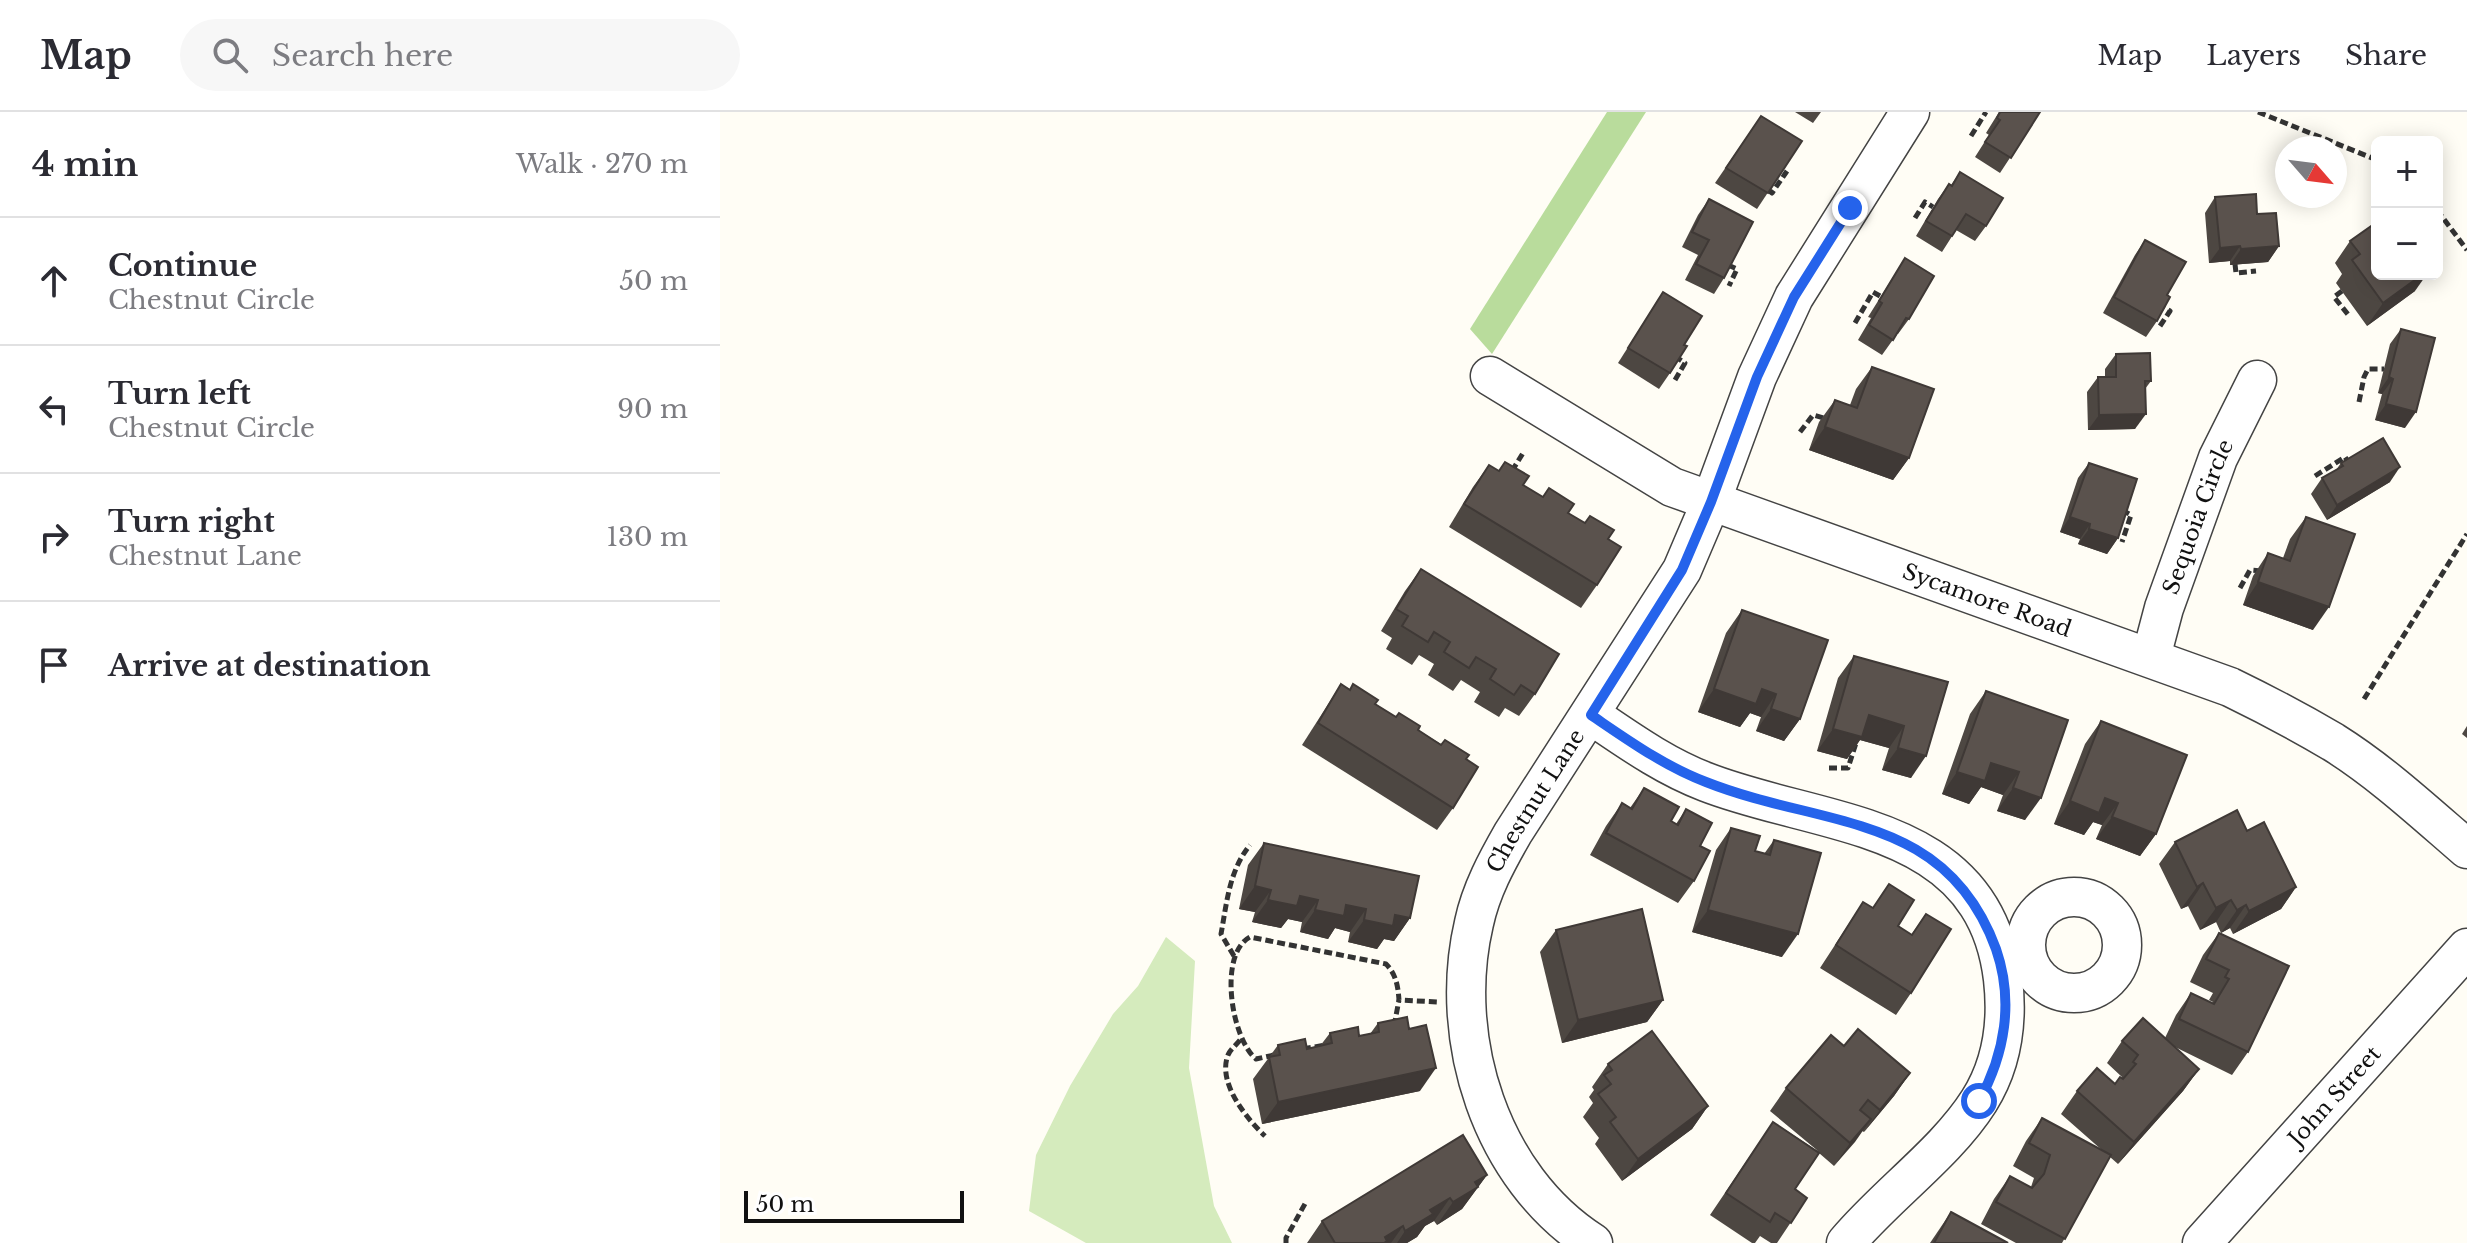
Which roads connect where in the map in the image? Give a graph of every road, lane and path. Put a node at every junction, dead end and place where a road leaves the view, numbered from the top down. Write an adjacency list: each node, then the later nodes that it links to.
1 (1910, 112): 34 (street, Chestnut Lane)
2 (1986, 112): 4 (path)
3 (2258, 112): 5 (path)
4 (1971, 136)
5 (2371, 158)
6 (1787, 171): 7 (path)
7 (1768, 190)
8 (1933, 207): 9 (path)
9 (1915, 218)
10 (2443, 218): 11 (path)
11 (2467, 250)
12 (2235, 264): 14 (path)
13 (1728, 265): 15 (path)
14 (2256, 271)
15 (1729, 286)
16 (2342, 291): 19 (path)
17 (1880, 296): 20 (path)
18 (2160, 306): 21 (path)
19 (2350, 317)
20 (1855, 323)
21 (2160, 326)
22 (1675, 357): 25 (path)
23 (2384, 369): 27 (path)
24 (1490, 376): 34 (street, Sycamore Road)
25 (1675, 380)
26 (2257, 380): 40 (street, Sequoia Circle)
27 (2359, 402)
28 (1831, 421): 29 (path)
29 (1800, 432)
30 (1523, 453): 32 (path)
31 (2351, 466): 33 (path)
32 (1506, 475)
33 (2315, 476)
34 (1711, 502): 40 (street, Sycamore Road); 42 (street, Chestnut Lane)
35 (2121, 510): 37 (path)
36 (2467, 534): 41 (path)
37 (2122, 542)
38 (2266, 573): 39 (path)
39 (2240, 588)
40 (2151, 657): 46 (street, Sycamore Road)
41 (2364, 699)
42 (1591, 715): 59 (street, Chestnut Lane); 60 (street)
43 (1860, 740): 44 (path)
44 (1829, 768)
45 (1250, 845): 48 (path)
46 (2467, 849)
47 (2467, 948): 61 (street, John Street)
48 (1235, 956): 49 (path); 52 (path)
49 (1399, 1000): 50 (path); 51 (path)
50 (1438, 1002)
51 (1389, 1032)
52 (1240, 1040): 55 (path); 56 (path)
53 (1330, 1044): 54 (path)
54 (1300, 1050)
55 (1285, 1053)
56 (1265, 1136)
57 (1306, 1202): 58 (path)
58 (1286, 1243)
59 (1593, 1243)
60 (1846, 1243)
61 (2202, 1243)

